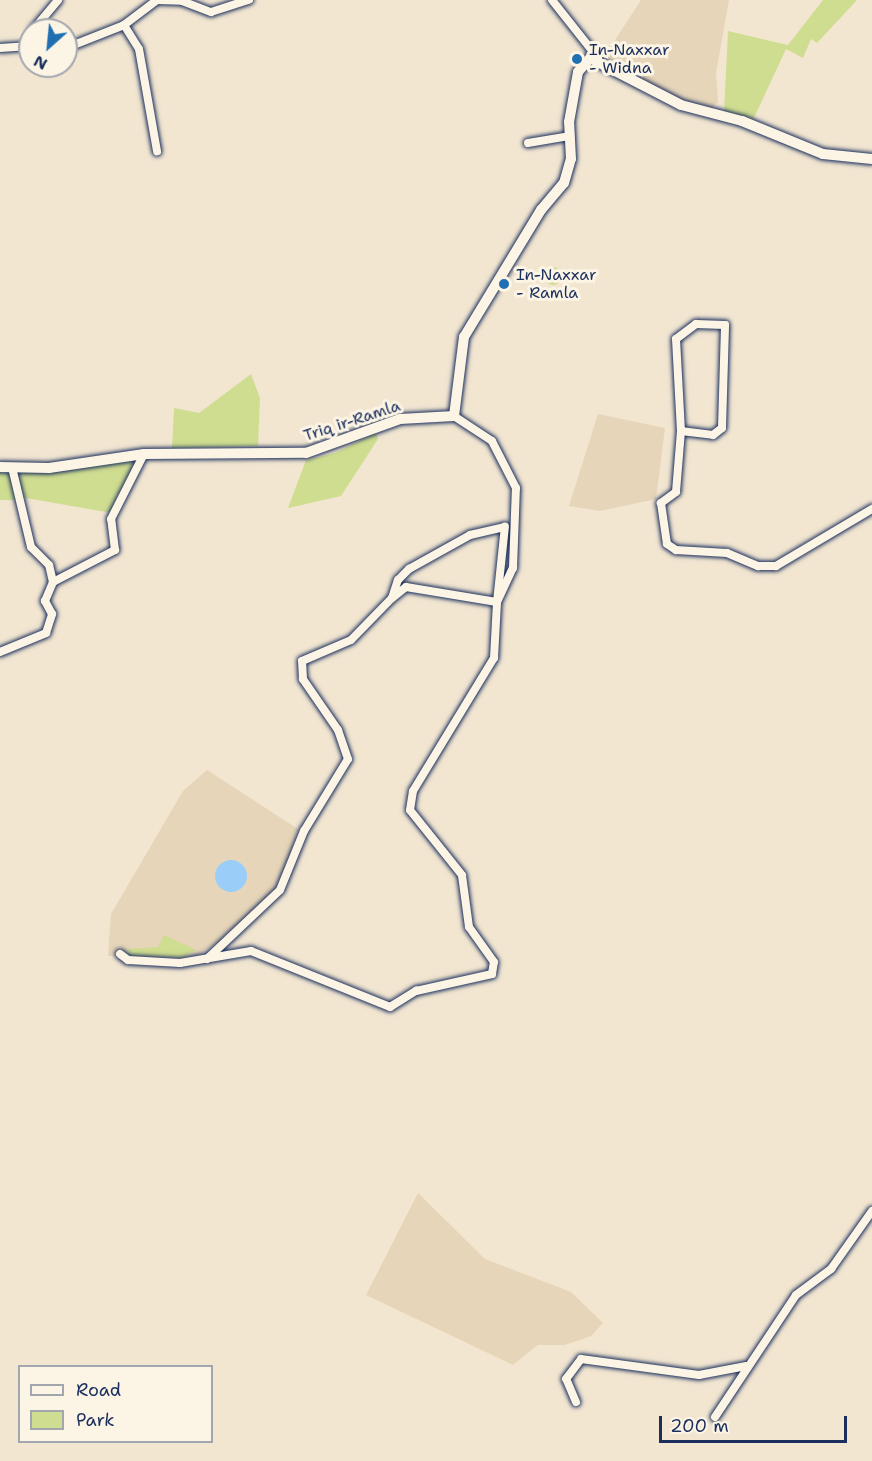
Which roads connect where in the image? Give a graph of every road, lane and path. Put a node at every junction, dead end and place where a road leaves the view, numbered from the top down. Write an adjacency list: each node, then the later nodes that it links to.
1 (58, 0): 4 (street)
2 (249, 0): 5 (street)
3 (552, 0): 9 (street)
4 (43, 18)
5 (124, 25): 6 (street); 12 (street)
6 (78, 43)
7 (18, 47): 8 (street)
8 (0, 48)
9 (598, 58): 10 (main road); 13 (main road)
10 (570, 136): 11 (street); 14 (main road)
11 (528, 143)
12 (157, 152)
13 (872, 159)
14 (454, 416): 16 (main road, Triq ir-Ramla); 20 (street)
15 (681, 431): 15 (street); 19 (street)
16 (144, 454): 18 (main road, Triq ir-Ramla); 22 (street)
17 (0, 467): 18 (main road, Triq ir-Ramla)
18 (12, 468): 22 (street)
19 (872, 509)
20 (512, 523): 21 (street); 24 (street)
21 (504, 527): 23 (street); 24 (street)
22 (53, 582): 25 (street)
23 (392, 598): 24 (street); 27 (street)
24 (497, 602): 27 (street)
25 (0, 652)
26 (120, 954): 27 (street)
27 (205, 960)
28 (872, 1211): 29 (street)
29 (746, 1366): 30 (street); 31 (street)
30 (576, 1402)
31 (715, 1417)

